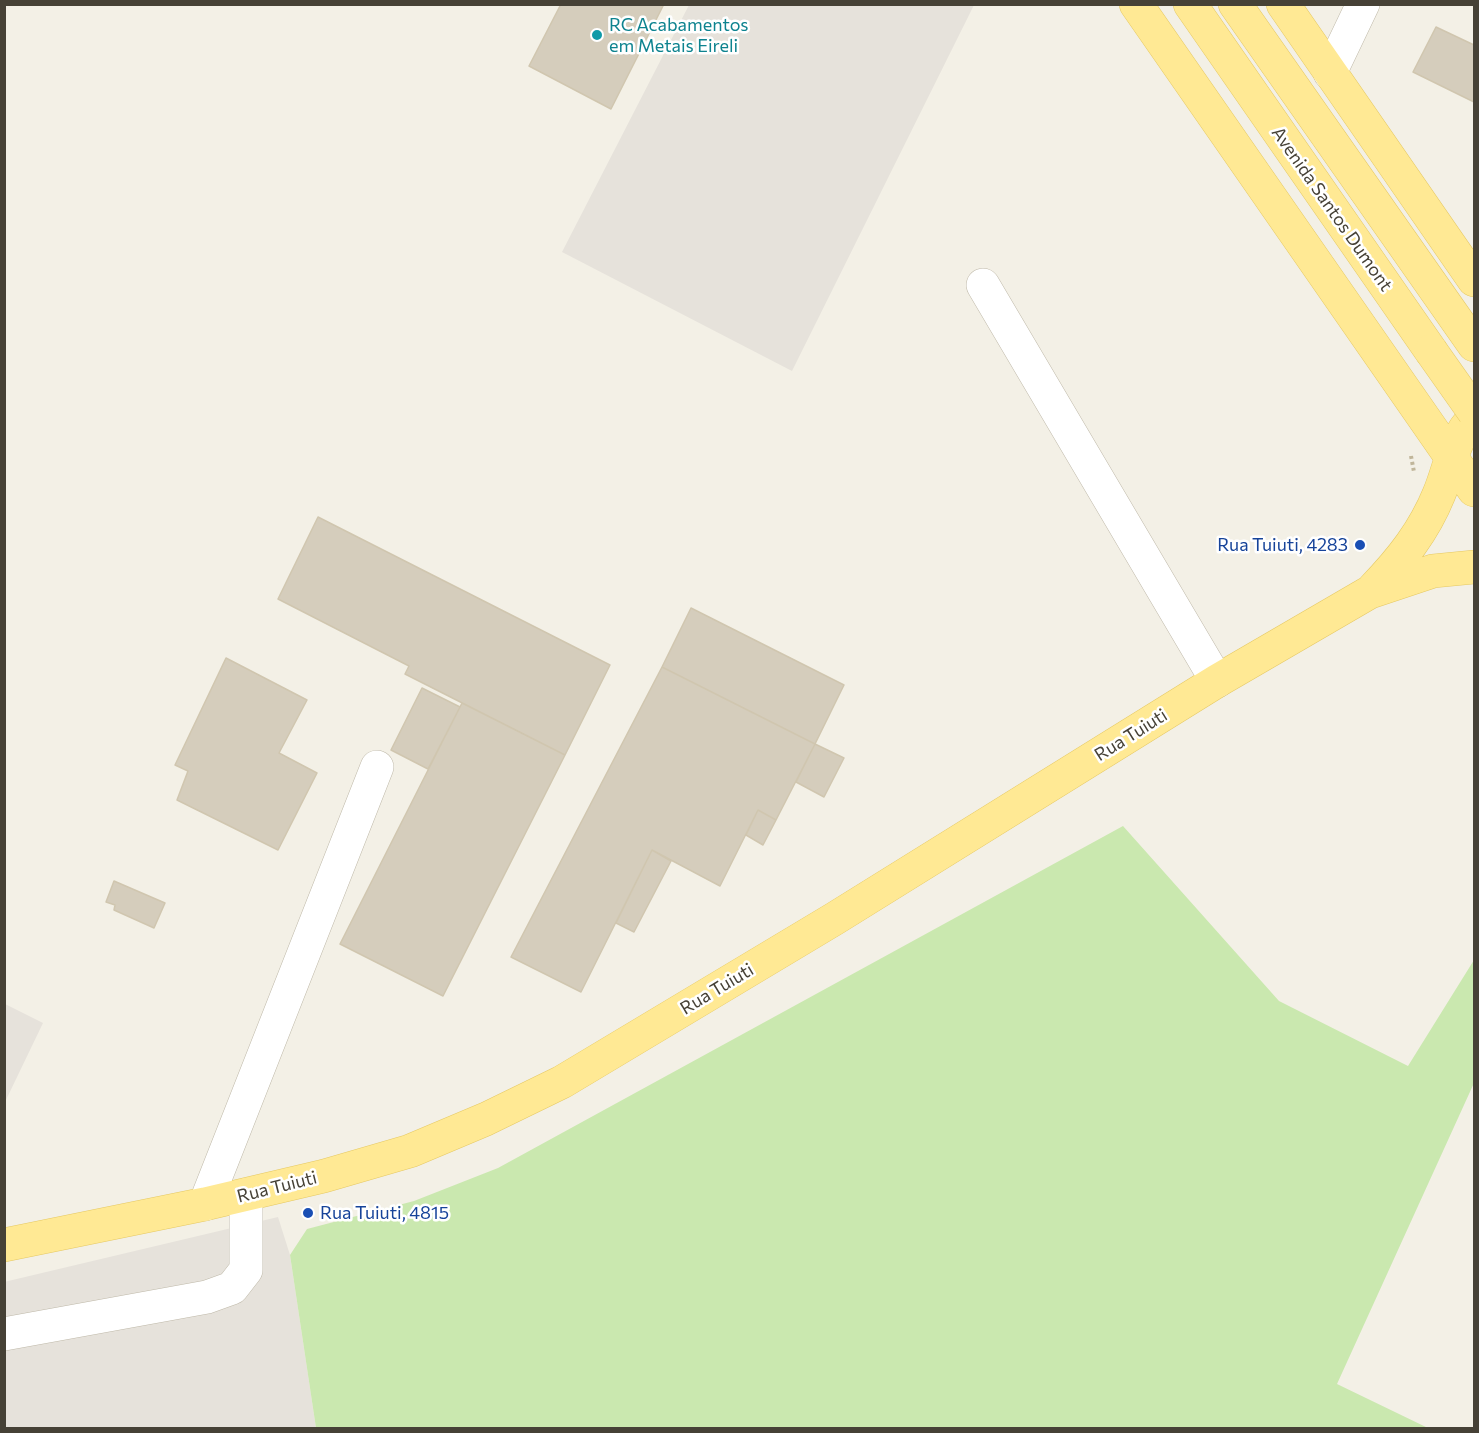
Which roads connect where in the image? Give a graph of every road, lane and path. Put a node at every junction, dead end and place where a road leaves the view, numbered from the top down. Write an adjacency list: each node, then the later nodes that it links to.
1 (1136, 4): 12 (main road)
2 (1190, 4): 10 (main road, Avenida Santos Dumont, bridge)
3 (1235, 4): 9 (main road)
4 (1283, 4): 6 (main road)
5 (1363, 4): 6 (street)
6 (1330, 73): 7 (main road)
7 (1474, 280)
8 (983, 285): 16 (street)
9 (1469, 337)
10 (1474, 412)
11 (1474, 418): 12 (main road, Rua Tuiuti)
12 (1452, 457): 13 (main road); 15 (main road, Rua Tuiuti)
13 (1474, 489)
14 (1474, 567): 15 (main road, Rua Tuiuti)
15 (1370, 592): 16 (main road, Rua Tuiuti)
16 (1217, 681): 18 (main road, Rua Tuiuti)
17 (377, 767): 19 (street)
18 (246, 1195): 19 (main road, Rua Tuiuti); 21 (street)
19 (205, 1204): 20 (main road, Rua Tuiuti)
20 (4, 1245)
21 (4, 1334)

